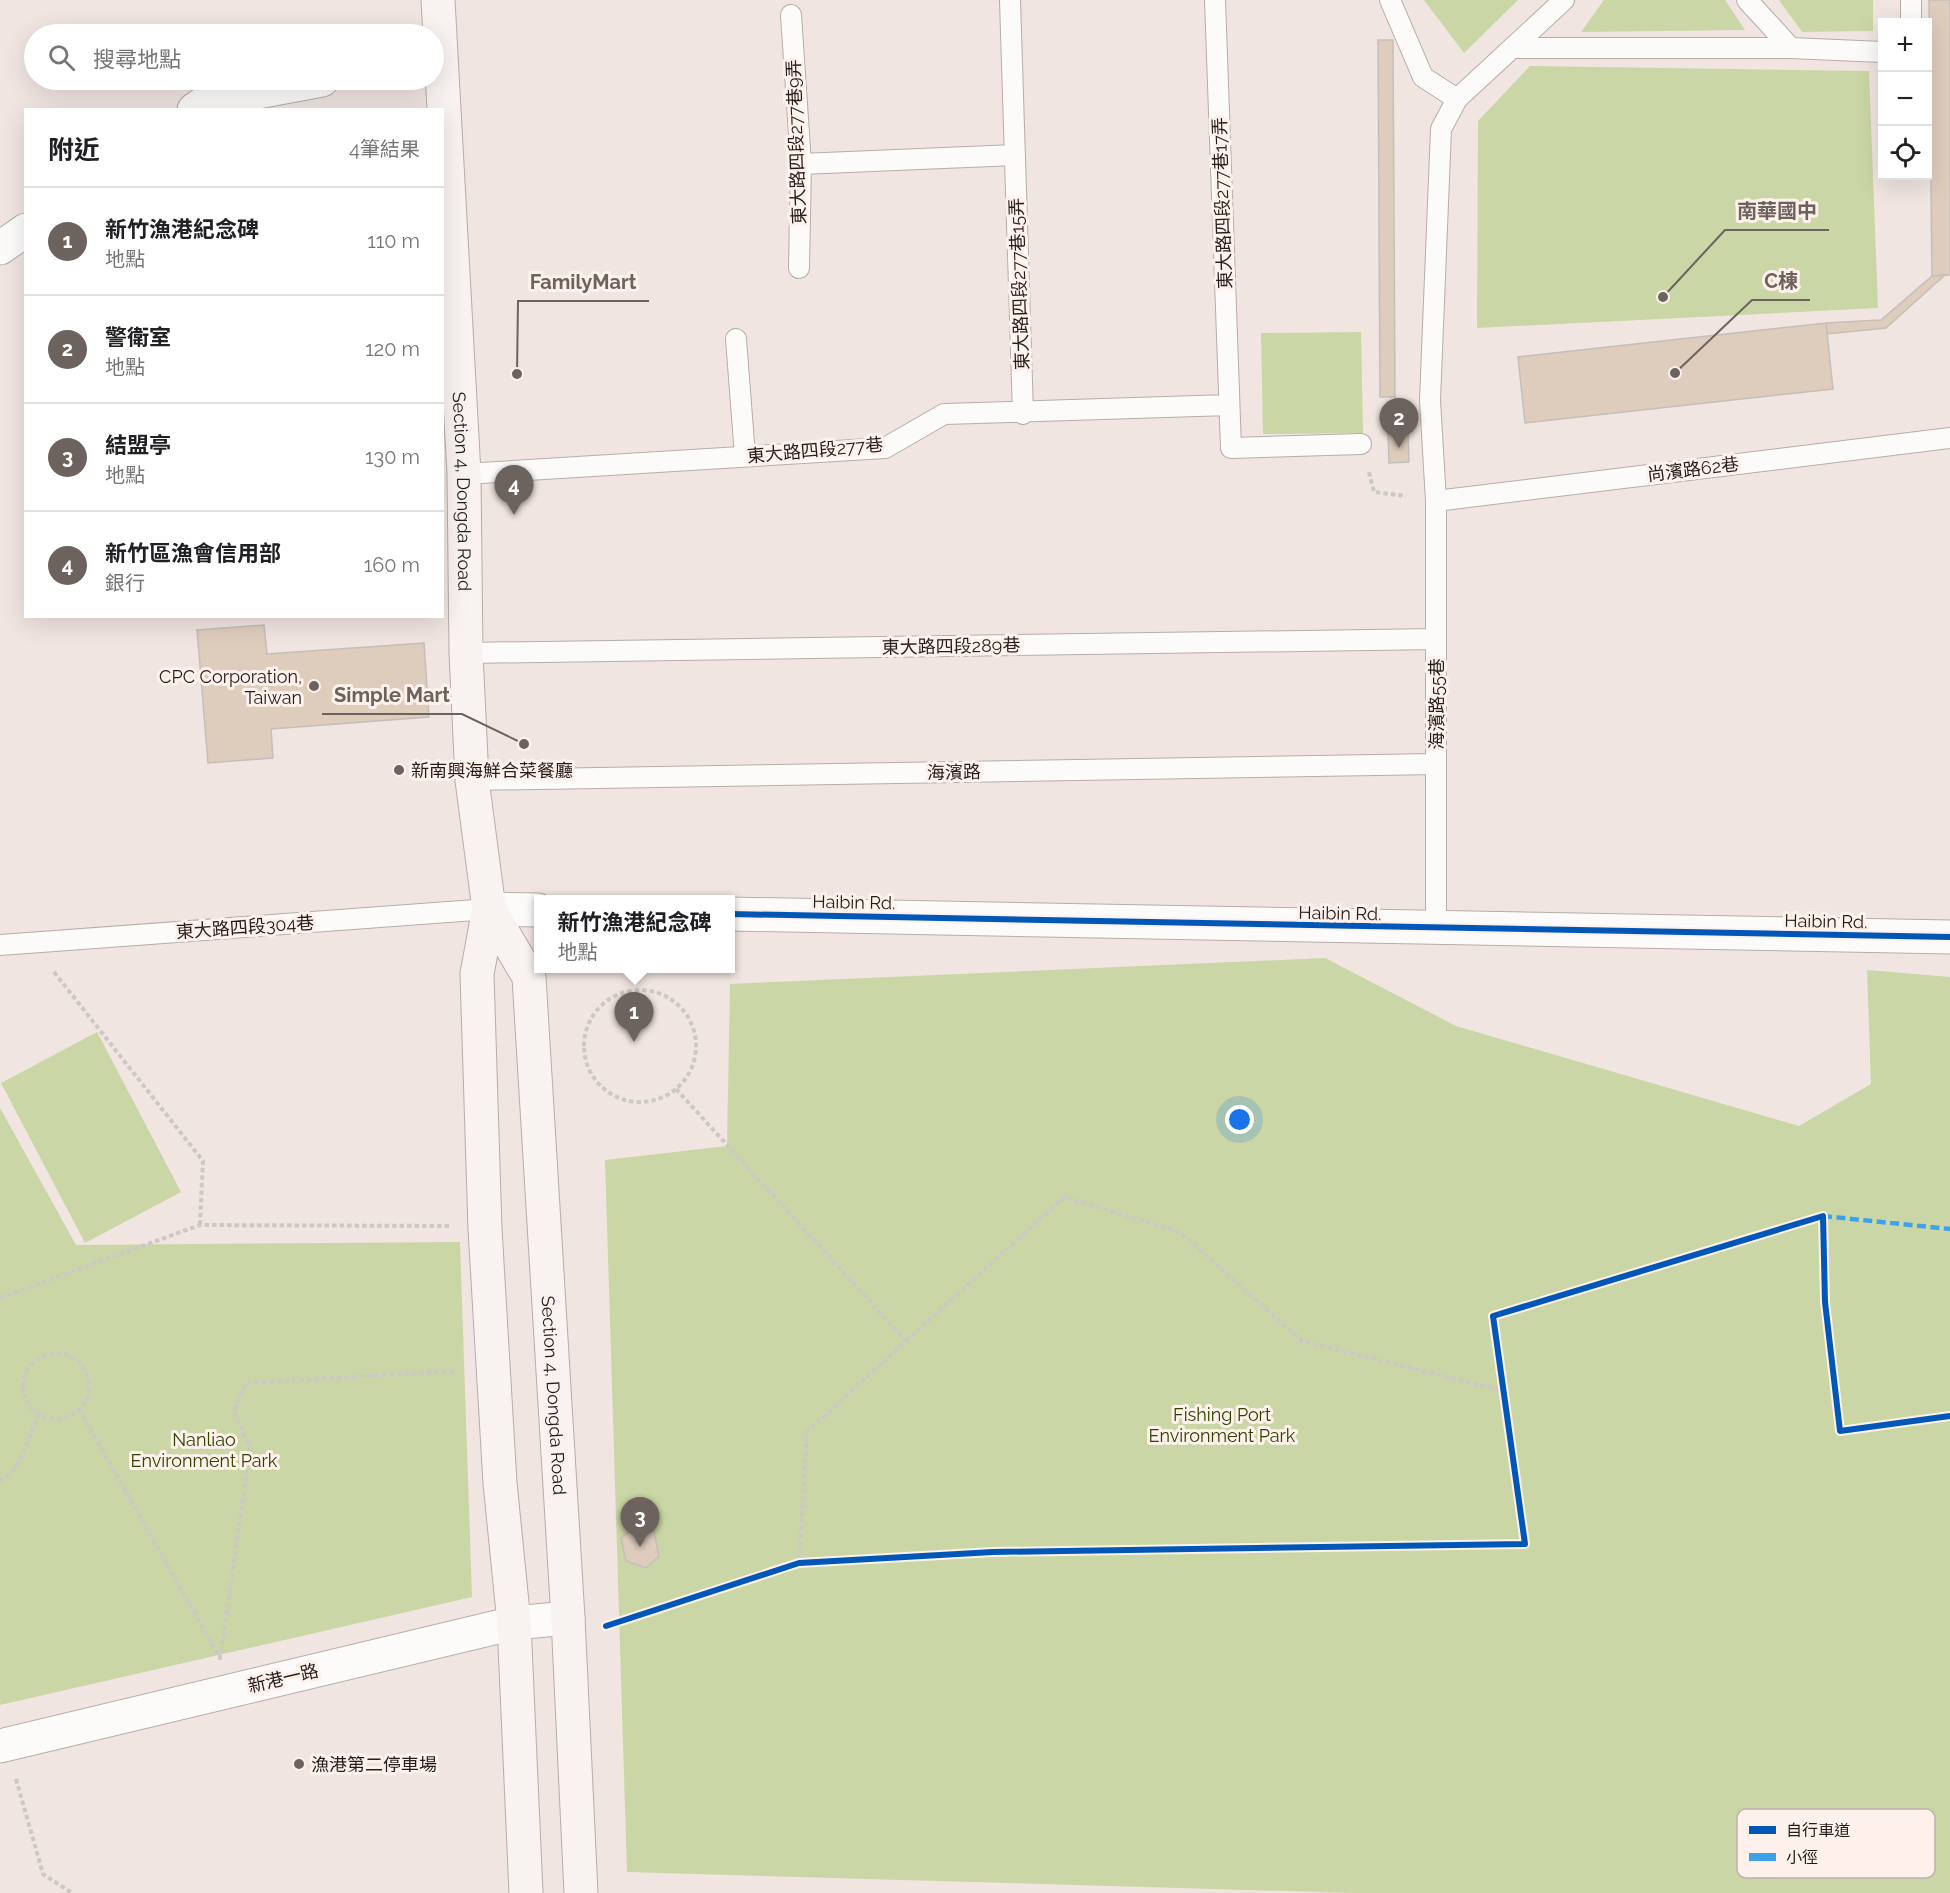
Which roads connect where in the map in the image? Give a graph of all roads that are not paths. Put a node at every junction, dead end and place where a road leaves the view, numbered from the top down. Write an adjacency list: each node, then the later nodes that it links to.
1 (438, 0): 10 (street, Section 4, Dongda Road)
2 (1010, 0): 19 (lane, 東大路四段277巷15弄)
3 (1215, 0): 24 (lane, 東大路四段277巷17弄)
4 (1390, 0): 16 (lane)
5 (1564, 0): 11 (lane, 海濱路55巷)
6 (1747, 0): 12 (lane)
7 (1911, 0): 9 (lane)
8 (791, 15): 20 (lane, 東大路四段277巷9弄)
9 (1911, 18)
10 (437, 24)
11 (1512, 48): 12 (lane); 16 (lane, 海濱路55巷)
12 (1791, 48): 13 (lane)
13 (1878, 52)
14 (269, 90): 17 (street)
15 (438, 90): 18 (street, Section 4, Dongda Road)
16 (1457, 99): 30 (lane, 海濱路55巷)
17 (197, 108)
18 (439, 108)
19 (1015, 155): 20 (lane); 25 (lane, 東大路四段277巷15弄)
20 (801, 164): 22 (lane, 東大路四段277巷9弄)
21 (444, 177): 29 (street, Section 4, Dongda Road)
22 (799, 268)
23 (736, 339): 28 (lane)
24 (1229, 405): 25 (lane, 東大路四段277巷); 27 (lane, 東大路四段277巷17弄)
25 (1023, 414): 28 (lane, 東大路四段277巷)
26 (1950, 438): 30 (lane, 尚濱路62巷)
27 (1361, 444)
28 (745, 456): 29 (lane, 東大路四段277巷)
29 (464, 474): 32 (street, Section 4, Dongda Road)
30 (1436, 501): 31 (lane, 海濱路55巷)
31 (1436, 639): 32 (lane, 東大路四段289巷); 33 (lane, 海濱路55巷)
32 (466, 653): 34 (street, Section 4, Dongda Road)
33 (1436, 764): 34 (lane, 海濱路); 38 (lane, 海濱路55巷)
34 (472, 780): 35 (street, Section 4, Dongda Road)
35 (489, 909): 36 (street); 40 (lane, 東大路四段304巷); 41 (street, Section 4, Dongda Road); 42 (street, Section 4, Dongda Road)
36 (534, 910)
37 (735, 915): 38 (street, Haibin Rd.)
38 (1436, 930): 39 (street, Haibin Rd.)
39 (1950, 938)
40 (0, 945)
41 (568, 1618): 42 (street, 新港一路); 45 (street, Section 4, Dongda Road)
42 (514, 1623): 43 (street, 新港一路); 44 (street, Section 4, Dongda Road)
43 (0, 1746)
44 (526, 1893)
45 (581, 1893)

